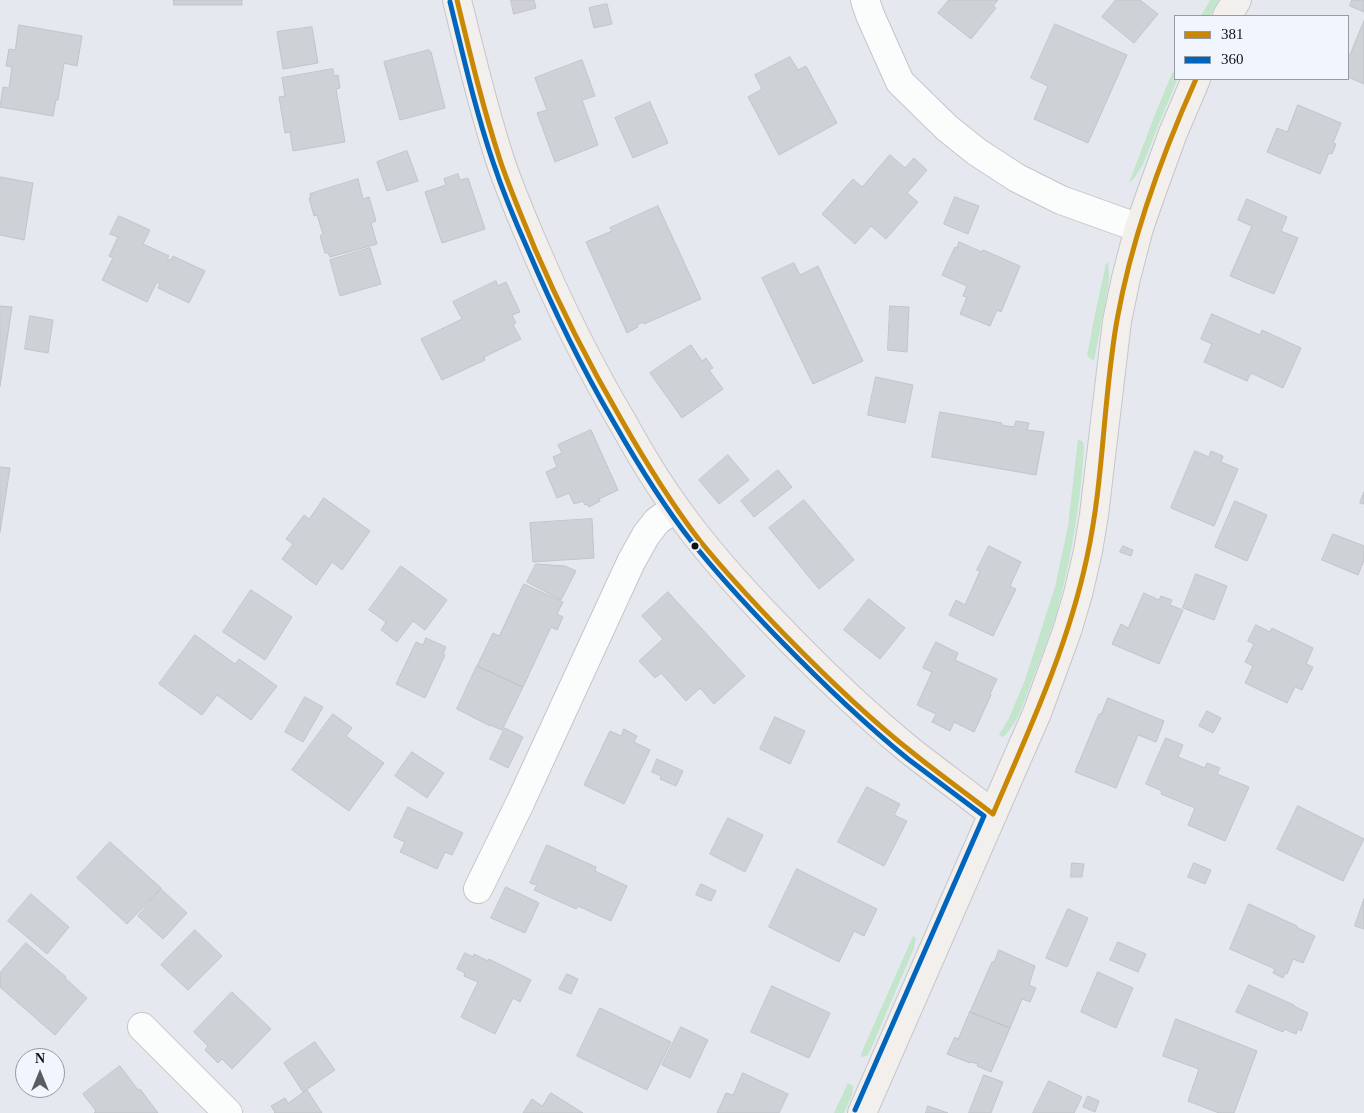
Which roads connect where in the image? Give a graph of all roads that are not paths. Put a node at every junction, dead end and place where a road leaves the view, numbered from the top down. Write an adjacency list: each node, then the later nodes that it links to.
1 (457, 0): 7 (main road)
2 (865, 0): 6 (street)
3 (1237, 0): 4 (main road)
4 (1228, 15)
5 (1196, 80): 6 (main road)
6 (1140, 228): 8 (main road)
7 (676, 508): 8 (main road); 9 (street)
8 (993, 814): 12 (main road)
9 (478, 889)
10 (142, 1027): 11 (street)
11 (228, 1113)
12 (862, 1113)

